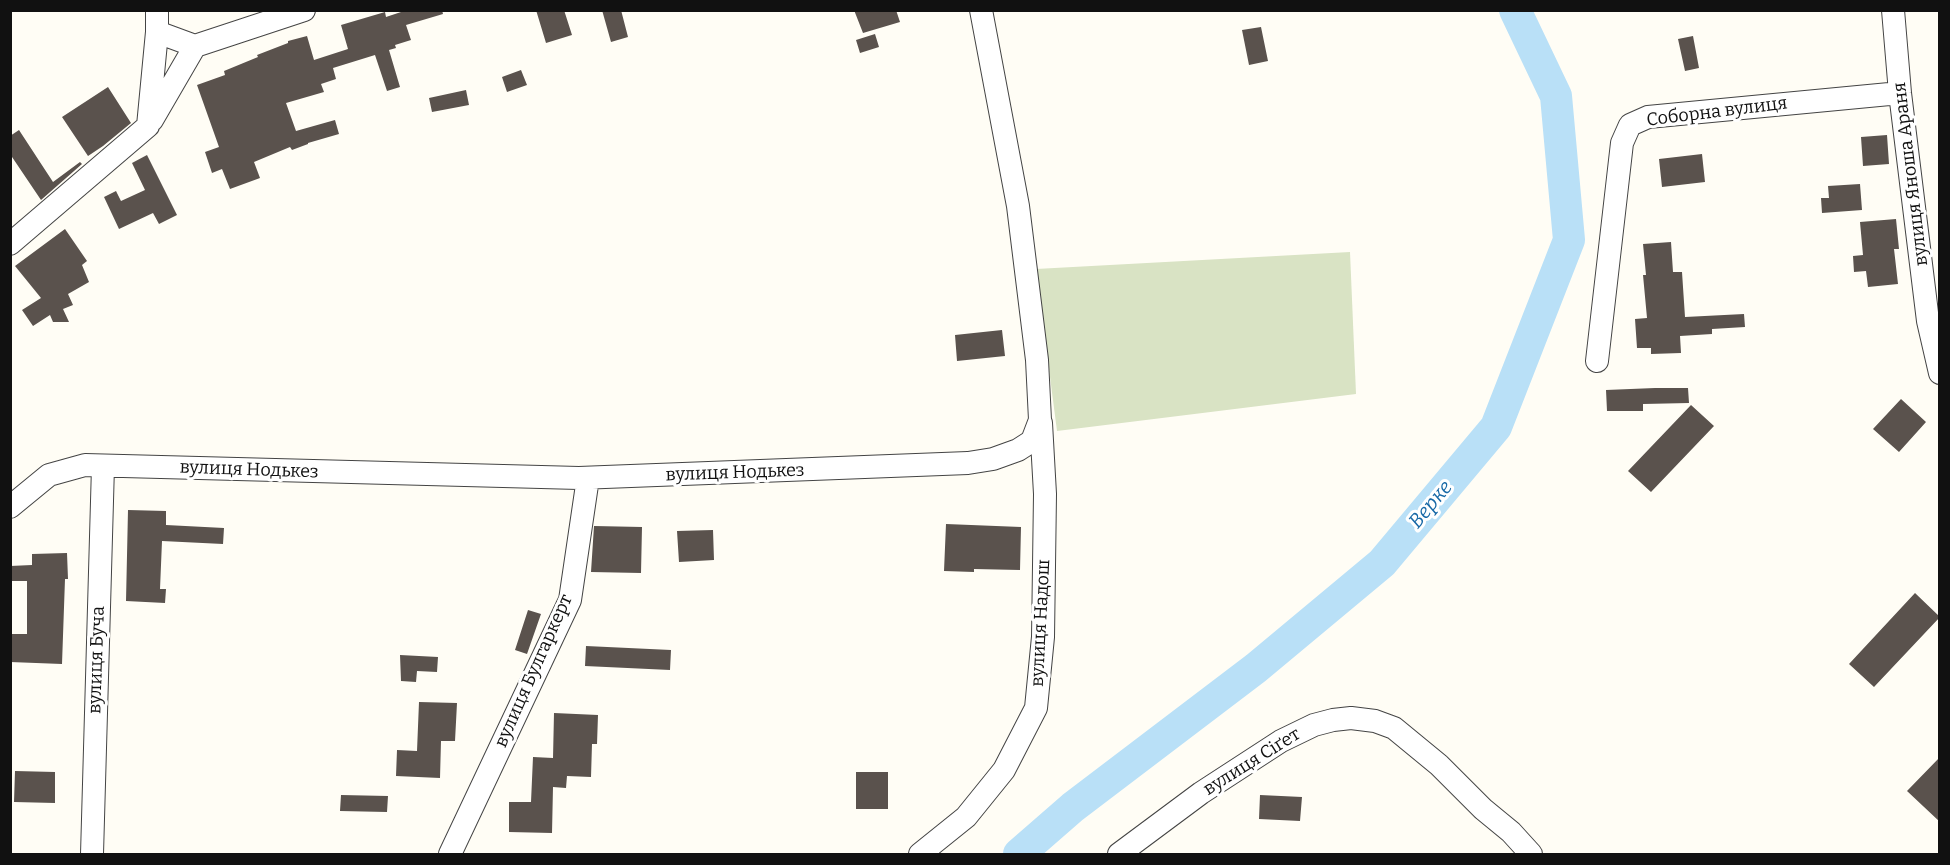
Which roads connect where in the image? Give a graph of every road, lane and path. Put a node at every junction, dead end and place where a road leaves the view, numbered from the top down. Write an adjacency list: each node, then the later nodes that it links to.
1 (304, 10): 5 (street)
2 (981, 10): 11 (street)
3 (1893, 10): 6 (street, вулиця Яноша Араня)
4 (157, 21): 5 (street); 7 (street)
5 (195, 46): 7 (street)
6 (1900, 93): 9 (street, Соборна вулиця); 10 (street, вулиця Яноша Араня)
7 (148, 126): 8 (street)
8 (10, 244)
9 (1597, 362)
10 (1940, 373)
11 (1040, 420): 13 (street, вулиця Нодькез); 17 (street, вулиця Надош)
12 (103, 466): 13 (street, вулиця Нодькез); 14 (street, вулиця Нодькез); 15 (street, вулиця Буча)
13 (588, 478): 16 (street, вулиця Булгаркерт)
14 (10, 507)
15 (92, 855)
16 (450, 855)
17 (920, 855)
18 (1119, 855): 19 (street, вулиця Сіґет)
19 (1531, 855)

